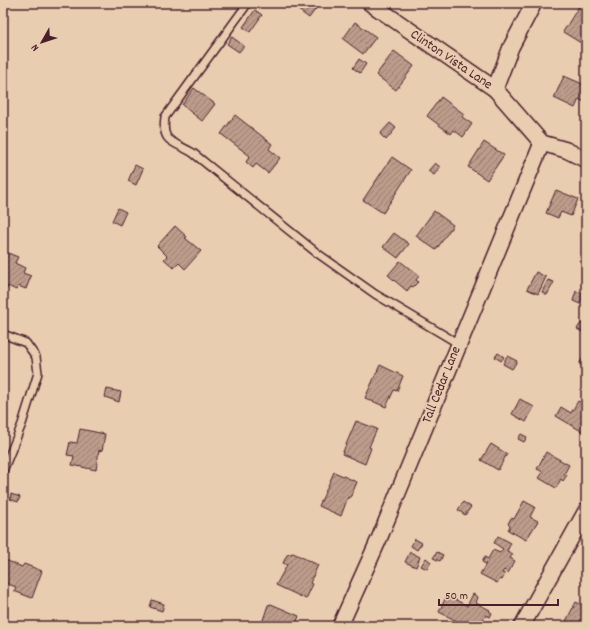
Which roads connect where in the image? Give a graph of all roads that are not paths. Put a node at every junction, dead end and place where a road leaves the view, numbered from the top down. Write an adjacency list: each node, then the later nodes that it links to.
1 (248, 3): 9 (lane)
2 (370, 3): 4 (street, Clinton Vista Lane)
3 (534, 3): 5 (street)
4 (391, 10): 5 (street, Clinton Vista Lane)
5 (495, 89): 6 (street, Clinton Vista Lane)
6 (542, 143): 7 (street); 9 (street, Tall Cedar Lane)
7 (586, 160)
8 (3, 334): 10 (lane)
9 (459, 344): 12 (street, Tall Cedar Lane)
10 (3, 471)
11 (586, 511): 13 (street)
12 (340, 626)
13 (522, 626)

